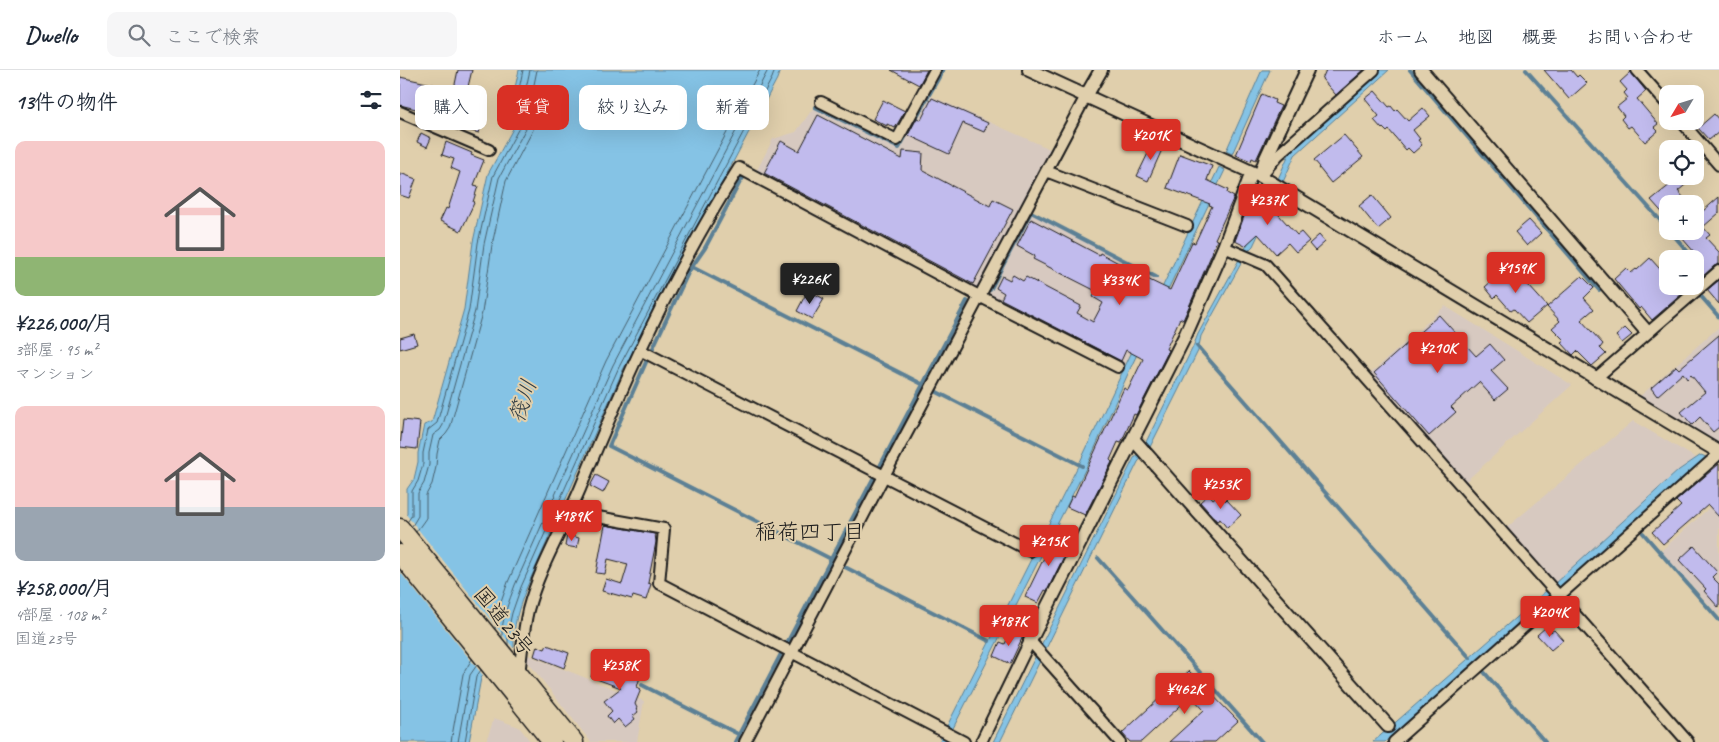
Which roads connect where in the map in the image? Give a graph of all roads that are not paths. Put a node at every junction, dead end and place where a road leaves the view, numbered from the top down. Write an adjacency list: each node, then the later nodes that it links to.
1 (934, 70): 10 (street)
2 (1029, 70): 9 (street)
3 (1101, 70): 9 (street)
4 (1307, 70): 16 (street)
5 (1374, 70): 16 (street)
6 (1422, 70): 21 (street)
7 (1637, 70): 8 (street)
8 (1659, 95)
9 (1086, 96): 15 (street); 16 (street)
10 (821, 102)
11 (400, 112): 13 (street)
12 (1689, 130): 14 (street)
13 (489, 150)
14 (1719, 165)
15 (1046, 171): 17 (street); 20 (street)
16 (1256, 174): 18 (street); 24 (street)
17 (1187, 226)
18 (1224, 247): 25 (street); 32 (street)
19 (1719, 271): 21 (street)
20 (979, 296): 22 (street); 23 (street); 27 (street)
21 (1647, 332): 24 (street)
22 (640, 350): 27 (street); 28 (street)
23 (1118, 367)
24 (1595, 379): 26 (street)
25 (1136, 442): 33 (street); 36 (street)
26 (1719, 453): 32 (street)
27 (884, 476): 30 (street); 34 (street)
28 (570, 512): 34 (street); 35 (street)
29 (400, 528): 35 (highway, 国道23号)
30 (1030, 551)
31 (400, 554): 35 (highway, 国道23号)
32 (1558, 595): 36 (street); 43 (street)
33 (1033, 644): 41 (street); 42 (street)
34 (792, 652): 39 (street); 40 (street)
35 (510, 672): 37 (highway, 国道23号); 38 (highway, 国道23号)
36 (1396, 737)
37 (552, 742)
38 (574, 742)
39 (744, 742)
40 (964, 742)
41 (981, 742)
42 (1120, 742)
43 (1688, 742)

